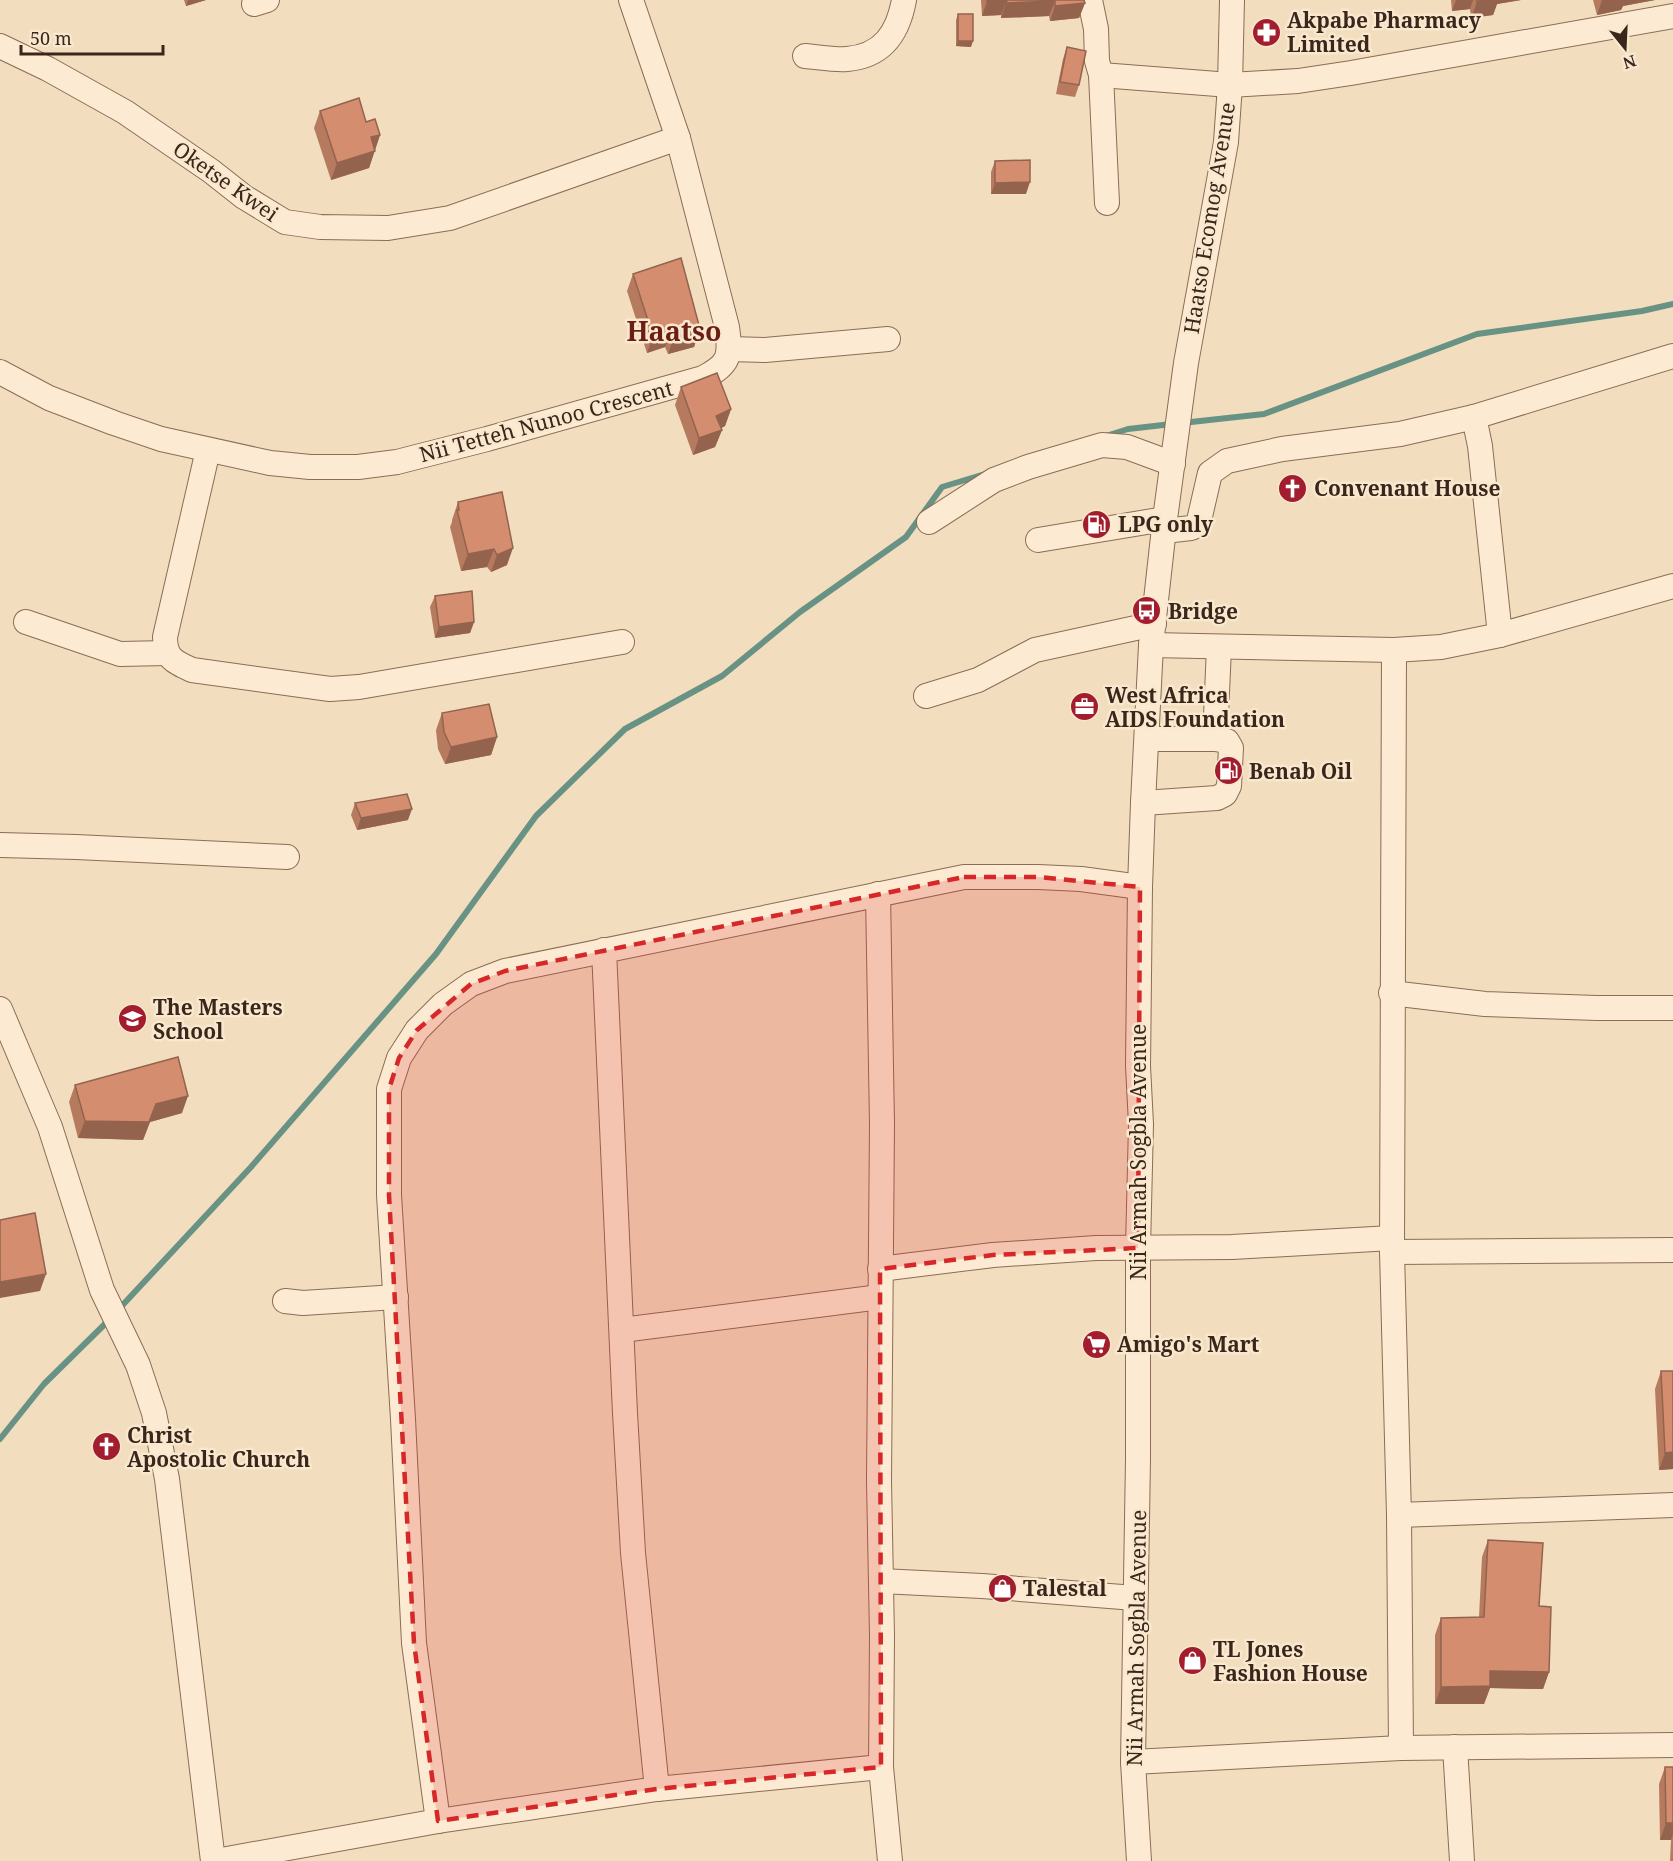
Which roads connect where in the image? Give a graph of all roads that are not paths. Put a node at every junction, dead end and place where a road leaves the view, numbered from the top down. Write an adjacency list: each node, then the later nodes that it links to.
1 (631, 0): 10 (street)
2 (904, 0): 7 (street)
3 (1090, 0): 8 (street)
4 (1232, 0): 9 (street, Haatso Ecomog Avenue)
5 (1673, 16): 9 (street)
6 (0, 46): 10 (street, Oketse Kwei)
7 (805, 56)
8 (1101, 75): 9 (street); 11 (street)
9 (1230, 86): 18 (street, Haatso Ecomog Avenue)
10 (678, 138): 13 (street)
11 (1107, 203)
12 (888, 339): 13 (street)
13 (730, 350): 17 (street, Nii Tetteh Nunoo Crescent)
14 (1673, 356): 16 (street)
15 (0, 372): 17 (street, Nii Tetteh Nunoo Crescent)
16 (1474, 417): 20 (street); 25 (street)
17 (207, 450): 29 (street)
18 (1174, 454): 19 (street); 20 (street, Nii Armah Sogbla Avenue)
19 (929, 522)
20 (1165, 525): 21 (street); 24 (street, Nii Armah Sogbla Avenue)
21 (1038, 540)
22 (1673, 586): 25 (street)
23 (26, 622): 29 (street)
24 (1153, 634): 27 (street); 30 (street); 31 (street, Nii Armah Sogbla Avenue)
25 (1500, 635): 28 (street)
26 (622, 642): 29 (street)
27 (1219, 647): 28 (street); 32 (street)
28 (1394, 650): 39 (street)
29 (167, 653)
30 (926, 696)
31 (1147, 739): 32 (street); 33 (street, Nii Armah Sogbla Avenue)
32 (1215, 739): 33 (street)
33 (1143, 803): 36 (street, Nii Armah Sogbla Avenue)
34 (0, 845): 35 (street)
35 (287, 857)
36 (1140, 887): 37 (street); 43 (street, Nii Armah Sogbla Avenue)
37 (878, 894): 38 (street); 45 (street)
38 (604, 950): 46 (street); 49 (street)
39 (1391, 993): 40 (street); 42 (street)
40 (1673, 1008)
41 (0, 1009): 61 (street)
42 (1392, 1244): 43 (street); 44 (street); 51 (street)
43 (1138, 1248): 45 (street); 53 (street, Nii Armah Sogbla Avenue)
44 (1673, 1250)
45 (880, 1269): 47 (street)
46 (396, 1297): 48 (street); 60 (street)
47 (880, 1297): 49 (street); 52 (street)
48 (285, 1301)
49 (622, 1330): 59 (street)
50 (1673, 1505): 51 (street)
51 (1399, 1515): 56 (street)
52 (881, 1581): 53 (street); 58 (street)
53 (1135, 1598): 57 (street, Nii Armah Sogbla Avenue)
54 (1673, 1745): 55 (street)
55 (1455, 1747): 56 (street); 64 (street)
56 (1401, 1748): 57 (street)
57 (1133, 1762): 63 (street, Nii Armah Sogbla Avenue)
58 (881, 1767): 59 (street); 62 (street)
59 (657, 1789): 60 (street)
60 (438, 1821): 61 (street)
61 (215, 1861)
62 (890, 1861)
63 (1139, 1861)
64 (1462, 1861)

